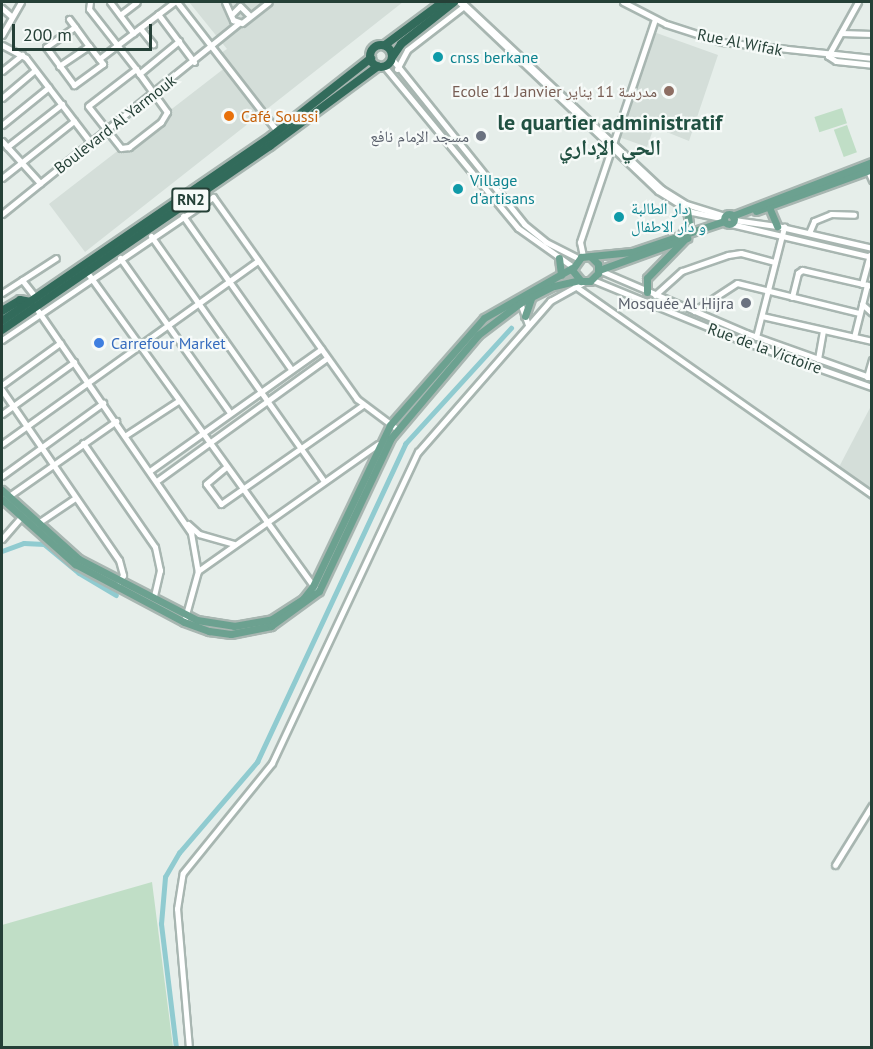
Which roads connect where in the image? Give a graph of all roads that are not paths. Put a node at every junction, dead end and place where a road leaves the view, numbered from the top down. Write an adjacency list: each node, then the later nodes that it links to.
1 (21, 2): 20 (street)
2 (90, 2): 34 (street)
3 (110, 2): 17 (street)
4 (137, 2): 17 (street)
5 (175, 2): 16 (street); 37 (street)
6 (225, 2): 18 (street)
7 (269, 2): 14 (street)
8 (442, 2): 35 (highway, RN2)
9 (454, 2): 42 (highway, RN2)
10 (623, 2): 22 (street, Rue Al Wifak)
11 (858, 2): 28 (street)
12 (463, 4): 48 (street); 62 (street)
13 (241, 5): 14 (street); 18 (street); 19 (street)
14 (261, 7): 19 (street)
15 (2, 8): 20 (street)
16 (158, 14): 25 (street); 31 (street)
17 (120, 15): 26 (street)
18 (232, 15): 23 (street); 27 (street, Boulevard Al Yarmouk)
19 (249, 15): 23 (street, Boulevard Al Yarmouk)
20 (12, 17): 30 (street)
21 (69, 19): 24 (street)
22 (655, 19): 39 (street, Rue Al Wifak); 62 (street)
23 (239, 23): 27 (street, Boulevard Al Yarmouk)
24 (75, 27): 36 (street); 46 (street)
25 (140, 28): 26 (street); 32 (street)
26 (133, 33): 34 (street)
27 (227, 33): 37 (street, Boulevard Al Yarmouk)
28 (841, 33): 29 (street); 39 (street)
29 (872, 34)
30 (2, 35)
31 (179, 42): 44 (street); 51 (street)
32 (153, 44)
33 (2, 45): 38 (street)
34 (117, 45): 40 (street); 51 (street)
35 (385, 45): 41 (highway, RN2); 42 (highway)
36 (89, 46): 40 (street); 46 (street)
37 (212, 48): 44 (street, Boulevard Al Yarmouk); 59 (street)
38 (22, 55): 49 (street); 50 (street)
39 (828, 56): 43 (street, Rue Al Wifak); 45 (street, Rue Al Wifak)
40 (99, 58): 46 (street)
41 (370, 58): 47 (highway); 59 (highway, RN2)
42 (392, 58): 47 (highway, RN2); 48 (street)
43 (872, 58)
44 (194, 62): 53 (street, Boulevard Al Yarmouk)
45 (872, 65)
46 (59, 66)
47 (381, 66): 77 (highway, RN2); 85 (street)
48 (397, 69): 82 (street)
49 (35, 70): 52 (street); 54 (street)
50 (2, 71)
51 (137, 72): 53 (street); 58 (street)
52 (49, 87): 55 (street); 57 (street)
53 (153, 94): 58 (street, Boulevard Al Yarmouk); 58 (street)
54 (2, 98)
55 (62, 105): 56 (street); 63 (street)
56 (74, 121): 61 (street); 64 (street)
57 (2, 124)
58 (107, 130): 61 (street, Boulevard Al Yarmouk)
59 (278, 132): 106 (highway, RN2)
60 (2, 141): 63 (street)
61 (90, 143): 69 (street, Boulevard Al Yarmouk)
62 (611, 144): 71 (street); 75 (street); 82 (street)
63 (7, 147): 64 (street)
64 (21, 162): 67 (street); 69 (street)
65 (872, 162): 75 (main road)
66 (870, 170): 68 (street); 70 (main road)
67 (2, 175)
68 (872, 180)
69 (40, 183): 72 (street, Boulevard Al Yarmouk)
70 (769, 207): 75 (main road); 76 (main road)
71 (687, 210): 75 (street); 79 (main road)
72 (2, 214)
73 (855, 215): 78 (street)
74 (183, 216): 77 (street); 86 (street); 94 (street)
75 (729, 220): 76 (street); 79 (main road); 80 (street)
76 (781, 226): 78 (street); 80 (street)
77 (150, 233): 84 (street); 90 (highway, RN2); 104 (street)
78 (809, 233): 81 (street)
79 (683, 237): 82 (main road); 89 (main road); 98 (main road)
80 (782, 237): 81 (street); 87 (street)
81 (871, 253): 96 (street)
82 (584, 257): 88 (main road); 89 (main road)
83 (56, 258): 92 (street)
84 (120, 258): 90 (street); 114 (street)
85 (559, 258): 88 (street); 91 (main road)
86 (258, 261): 94 (street); 124 (street)
87 (775, 262): 97 (street); 100 (street)
88 (572, 267): 91 (main road); 95 (main road)
89 (599, 270): 93 (main road); 98 (street, Rue de la Victoire)
90 (89, 275): 106 (highway, RN2); 123 (street)
91 (561, 275): 103 (main road)
92 (22, 280): 99 (street); 106 (street)
93 (593, 280): 95 (main road); 133 (street, Rue de la Victoire)
94 (229, 282): 104 (street); 129 (street)
95 (579, 283): 101 (main road); 115 (street); 163 (street)
96 (867, 285): 102 (street); 105 (street)
97 (768, 291): 102 (street); 108 (street); 112 (street)
98 (646, 292): 100 (street, Rue de la Victoire)
99 (2, 293)
100 (655, 295): 108 (street, Rue de la Victoire)
101 (532, 296): 103 (main road); 111 (main road)
102 (792, 297): 109 (street)
103 (519, 299): 111 (street); 144 (main road); 146 (main road)
104 (199, 303): 114 (street); 135 (street)
105 (862, 304): 109 (street); 110 (street)
106 (35, 305): 107 (highway); 113 (highway, RN2); 116 (highway, RN2); 120 (street); 122 (street)
107 (2, 310)
108 (694, 311): 118 (street, Rue de la Victoire)
109 (859, 313): 119 (street)
110 (872, 313)
111 (525, 316): 115 (street)
112 (762, 316): 117 (street); 118 (street)
113 (2, 321)
114 (167, 325): 123 (street); 141 (street)
115 (528, 325): 180 (street)
116 (2, 330)
117 (823, 330): 119 (street); 126 (street)
118 (756, 337): 126 (street, Rue de la Victoire)
119 (854, 337): 121 (street)
120 (2, 340)
121 (872, 341)
122 (60, 343): 128 (street); 132 (street)
123 (138, 345): 131 (street); 136 (street)
124 (321, 349): 125 (street); 129 (street)
125 (327, 358): 137 (street); 139 (street)
126 (818, 359): 130 (street, Rue de la Victoire)
127 (872, 360): 130 (street)
128 (74, 362): 131 (street); 140 (street)
129 (291, 369): 135 (street)
130 (869, 377)
131 (88, 382): 138 (street); 145 (street)
132 (2, 385)
133 (872, 387)
134 (2, 390): 140 (street)
135 (261, 391): 137 (street); 141 (street)
136 (178, 401): 147 (street); 148 (street)
137 (268, 402): 151 (street); 154 (street)
138 (103, 403): 143 (street); 153 (street)
139 (363, 405): 144 (street); 154 (street)
140 (13, 406): 142 (street); 145 (street)
141 (230, 413): 147 (street)
142 (2, 414)
143 (116, 421): 148 (street); 149 (street)
144 (390, 424): 146 (street); 152 (main road)
145 (27, 426): 150 (street); 153 (street)
146 (397, 429): 175 (main road)
147 (202, 434): 151 (street); 157 (street)
148 (126, 435): 157 (street)
149 (83, 443): 155 (street); 176 (street)
150 (2, 444)
151 (209, 444): 156 (street); 159 (street)
152 (378, 444): 160 (street); 175 (main road)
153 (42, 447): 155 (street); 158 (street)
154 (302, 449): 160 (street); 162 (street)
155 (54, 464): 164 (street); 165 (street)
156 (226, 468): 162 (street); 162 (street)
157 (151, 470): 159 (street)
158 (2, 476)
159 (158, 480): 167 (street)
160 (323, 480): 168 (street)
161 (2, 490): 164 (main road)
162 (243, 492): 168 (street)
163 (872, 495)
164 (5, 498): 166 (main road); 169 (main road)
165 (75, 498): 169 (street); 174 (street)
166 (21, 517): 170 (street); 174 (main road)
167 (185, 521): 172 (street); 173 (street)
168 (265, 522): 172 (street); 175 (street)
169 (38, 523): 174 (main road)
170 (4, 532): 171 (street)
171 (2, 539)
172 (234, 544): 173 (street)
173 (198, 571): 177 (street)
174 (119, 583): 176 (main road); 177 (main road)
175 (316, 589): 177 (main road)
176 (154, 596): 177 (main road)
177 (185, 618)
178 (872, 805): 179 (street)
179 (835, 865)
180 (189, 1047)

